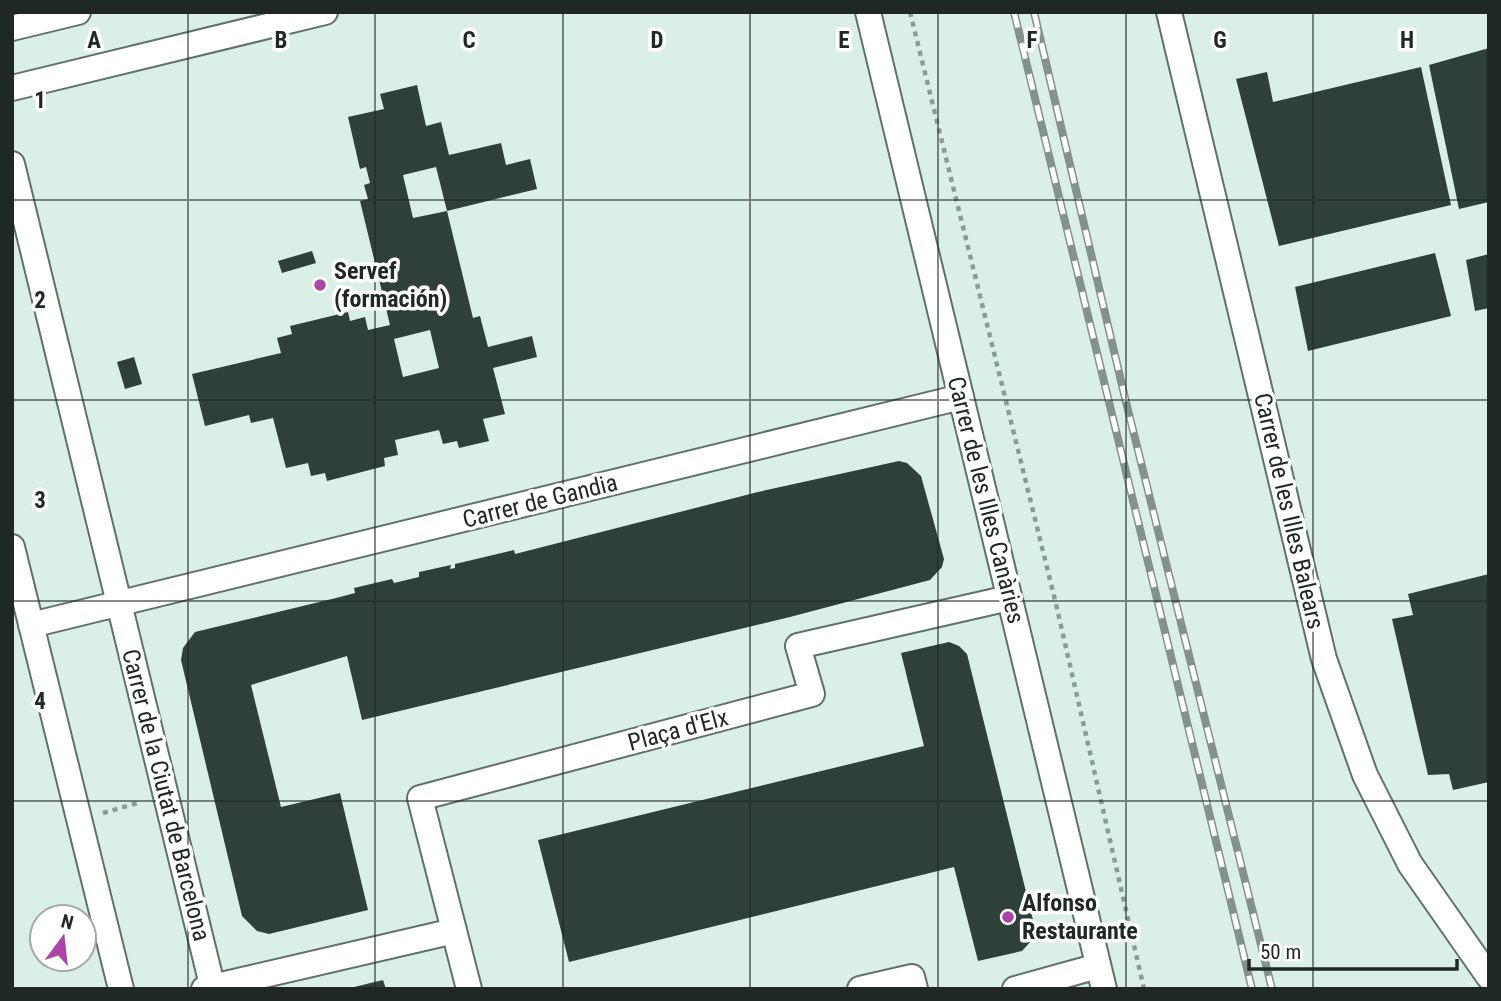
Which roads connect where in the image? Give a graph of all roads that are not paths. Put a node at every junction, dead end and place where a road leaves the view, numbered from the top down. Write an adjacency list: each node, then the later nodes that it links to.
1 (78, 12): 5 (street)
2 (325, 12): 6 (street)
3 (868, 12): 8 (street, Carrer de les Illes Canàries)
4 (1170, 12): 15 (street, Carrer de les Illes Balears)
5 (12, 29)
6 (12, 88)
7 (12, 164): 11 (street, Carrer de la Ciutat de Barcelona)
8 (961, 397): 10 (street, Carrer de les Illes Canàries); 11 (street, Carrer de Gandia)
9 (12, 547): 12 (street)
10 (1009, 598): 13 (street, Plaça d'Elx); 14 (street, Carrer de les Illes Canàries)
11 (119, 604): 12 (street); 16 (street, Carrer de la Ciutat de Barcelona)
12 (32, 625): 17 (street)
13 (454, 931): 16 (street); 18 (street, Plaça d'Elx)
14 (1101, 977): 21 (street)
15 (1489, 977)
16 (210, 988)
17 (121, 989)
18 (469, 989)
19 (860, 989): 20 (street)
20 (915, 989)
21 (1015, 989)

